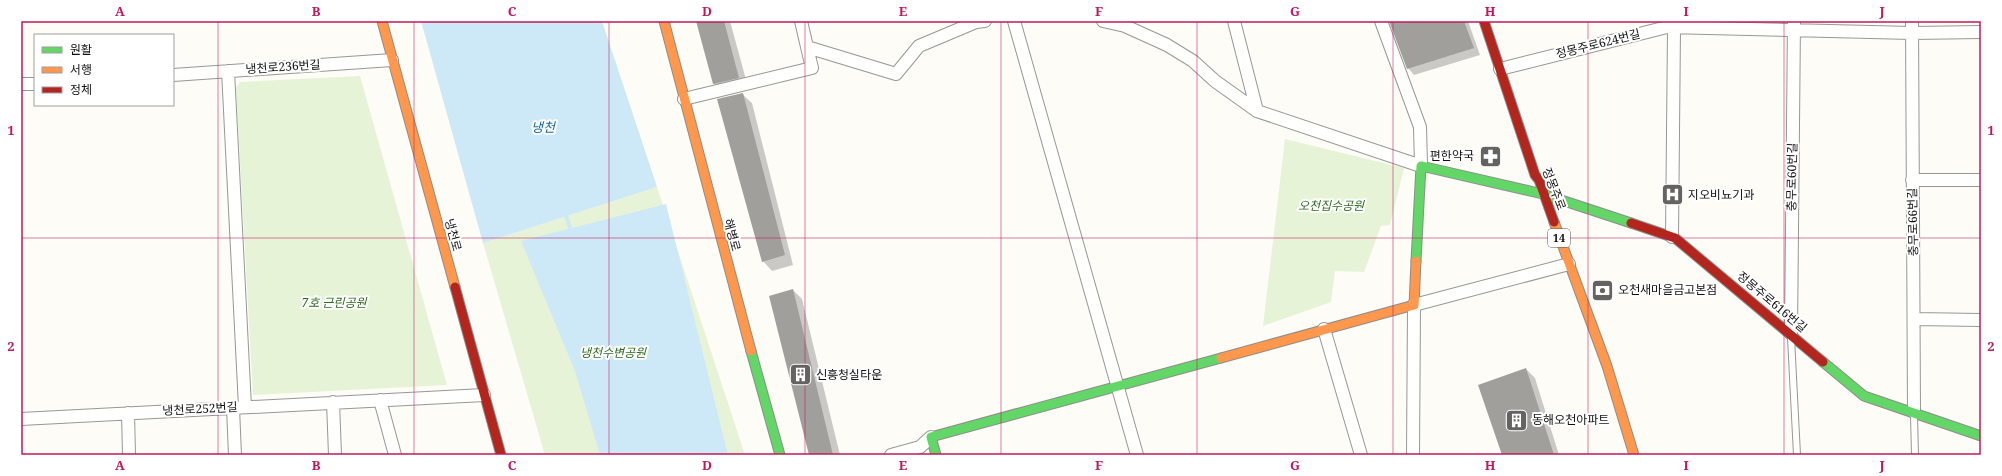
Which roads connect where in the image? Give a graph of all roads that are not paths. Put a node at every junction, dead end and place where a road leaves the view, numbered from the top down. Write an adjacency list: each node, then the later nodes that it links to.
1 (382, 21): 15 (main road, 냉천로)
2 (801, 21): 14 (street)
3 (985, 21): 14 (street)
4 (1014, 21): 34 (street)
5 (1103, 21): 22 (street)
6 (1234, 21): 22 (street)
7 (1381, 21): 23 (street)
8 (1484, 21): 16 (main road, 정몽주로 / 14)
9 (664, 22): 21 (main road, 해병로)
10 (1794, 25): 11 (street, 정몽주로624번길); 12 (street, 정몽주로624번길); 33 (street, 충무로60번길)
11 (1912, 27): 13 (street, 정몽주로624번길); 24 (street, 충무로66번길)
12 (1674, 28): 16 (street, 정몽주로624번길); 27 (street)
13 (1981, 32)
14 (807, 47): 21 (street)
15 (392, 60): 17 (street, 냉천로236번길); 35 (main road, 냉천로)
16 (1500, 69): 26 (main road, 정몽주로 / 14)
17 (228, 71): 18 (street, 냉천로236번길); 38 (street)
18 (174, 74)
19 (21, 84): 20 (street)
20 (34, 84)
21 (684, 99): 50 (main road, 해병로)
22 (1257, 112): 23 (street)
23 (1421, 166): 26 (main road, 정몽주로616번길); 29 (main road)
24 (1912, 180): 25 (street); 30 (street, 충무로66번길)
25 (1981, 180)
26 (1543, 194): 27 (main road, 정몽주로616번길); 28 (main road, 정몽주로 / 14)
27 (1672, 237): 33 (main road, 정몽주로616번길)
28 (1569, 264): 29 (street); 56 (main road, 정몽주로 / 14)
29 (1414, 305): 32 (main road); 55 (street)
30 (1914, 319): 31 (street); 40 (street, 충무로66번길)
31 (1981, 320)
32 (1324, 329): 34 (main road); 54 (street)
33 (1791, 333): 40 (main road, 정몽주로616번길); 57 (lane)
34 (1117, 386): 44 (main road); 53 (street)
35 (484, 395): 36 (street, 냉천로252번길); 49 (main road, 냉천로)
36 (380, 400): 37 (street, 냉천로252번길); 48 (street)
37 (333, 402): 38 (street, 냉천로252번길); 47 (street)
38 (245, 407): 39 (street, 냉천로252번길)
39 (233, 408): 41 (street, 냉천로252번길); 46 (street)
40 (1914, 412): 43 (main road, 정몽주로616번길); 58 (lane)
41 (128, 413): 42 (street, 냉천로252번길); 45 (street)
42 (21, 419)
43 (1981, 436)
44 (931, 437): 51 (street); 52 (main road)
45 (129, 455)
46 (235, 455)
47 (336, 455)
48 (395, 455)
49 (500, 455)
50 (780, 455)
51 (891, 455)
52 (936, 455)
53 (1137, 455)
54 (1361, 455)
55 (1413, 455)
56 (1634, 455)
57 (1797, 455)
58 (1915, 455)

